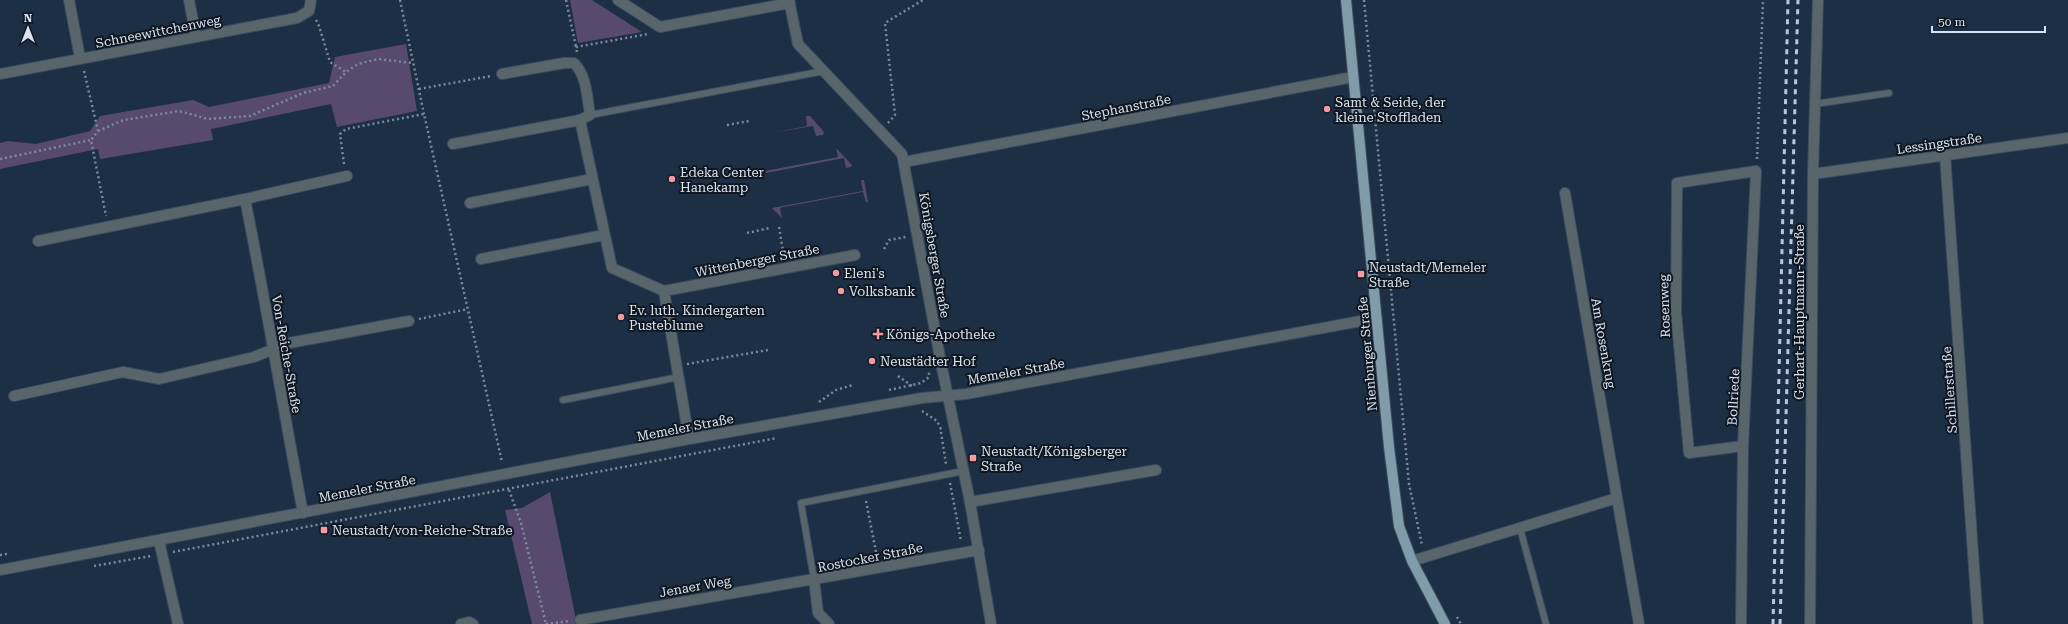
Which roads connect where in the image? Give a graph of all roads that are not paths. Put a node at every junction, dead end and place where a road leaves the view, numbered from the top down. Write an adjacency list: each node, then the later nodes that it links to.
1 (69, 0): 9 (street)
2 (189, 0): 8 (street)
3 (311, 0): 8 (street, Schneewittchenweg)
4 (618, 0): 7 (street)
5 (1346, 0): 13 (main road, Nienburger Straße)
6 (1818, 0): 15 (street, Gerhart-Hauptmann-Straße)
7 (790, 1): 10 (street, Königsberger Straße)
8 (196, 37): 9 (street, Schneewittchenweg)
9 (80, 58): 11 (street, Schneewittchenweg)
10 (824, 71): 16 (lane); 21 (street, Königsberger Straße)
11 (0, 74)
12 (502, 74): 16 (street)
13 (1353, 77): 21 (street, Stephanstraße); 34 (main road, Nienburger Straße)
14 (1889, 93): 15 (lane)
15 (1815, 104): 23 (street, Gerhart-Hauptmann-Straße)
16 (590, 115): 17 (street)
17 (580, 120): 19 (street); 25 (street)
18 (2068, 138): 20 (street, Lessingstraße)
19 (454, 144)
20 (1945, 155): 23 (street, Lessingstraße); 65 (street, Schillerstraße)
21 (904, 162): 38 (street, Königsberger Straße)
22 (1756, 171): 42 (street, Bollriede); 42 (street, Rosenweg)
23 (1813, 174): 64 (street, Gerhart-Hauptmann-Straße)
24 (346, 176): 27 (street)
25 (592, 179): 28 (street); 29 (street)
26 (1565, 193): 45 (street, Am Rosenkrug)
27 (245, 198): 30 (street); 36 (street, Von-Reiche-Straße)
28 (470, 203)
29 (604, 235): 32 (street); 33 (street)
30 (38, 241)
31 (855, 255): 33 (street, Wittenberger Straße)
32 (481, 259)
33 (664, 291): 37 (street)
34 (1377, 318): 38 (street, Memeler Straße); 51 (main road, Nienburger Straße)
35 (409, 321): 36 (street)
36 (272, 349): 39 (street); 47 (street, Von-Reiche-Straße)
37 (679, 377): 40 (lane); 41 (street)
38 (947, 394): 41 (street, Memeler Straße); 44 (street, Königsberger Straße)
39 (14, 396)
40 (563, 400)
41 (689, 440): 47 (street, Memeler Straße)
42 (1743, 446): 63 (street, Bollriede)
43 (1156, 470): 46 (street)
44 (964, 471): 46 (street, Königsberger Straße); 53 (lane)
45 (1617, 498): 48 (street); 62 (street, Am Rosenkrug)
46 (970, 502): 50 (street, Königsberger Straße)
47 (303, 513): 49 (street, Memeler Straße)
48 (1520, 528): 51 (street); 61 (lane)
49 (159, 541): 52 (street, Memeler Straße); 55 (street)
50 (979, 550): 53 (street, Rostocker Straße); 59 (street, Königsberger Straße)
51 (1412, 561): 60 (main road, Nienburger Straße)
52 (0, 570)
53 (814, 579): 54 (street, Jenaer Weg); 58 (street, Rostocker Straße)
54 (577, 620)
55 (178, 624)
56 (461, 624): 57 (street)
57 (473, 624)
58 (829, 624)
59 (992, 624)
60 (1445, 624)
61 (1546, 624)
62 (1639, 624)
63 (1741, 624)
64 (1810, 624)
65 (1978, 624)

